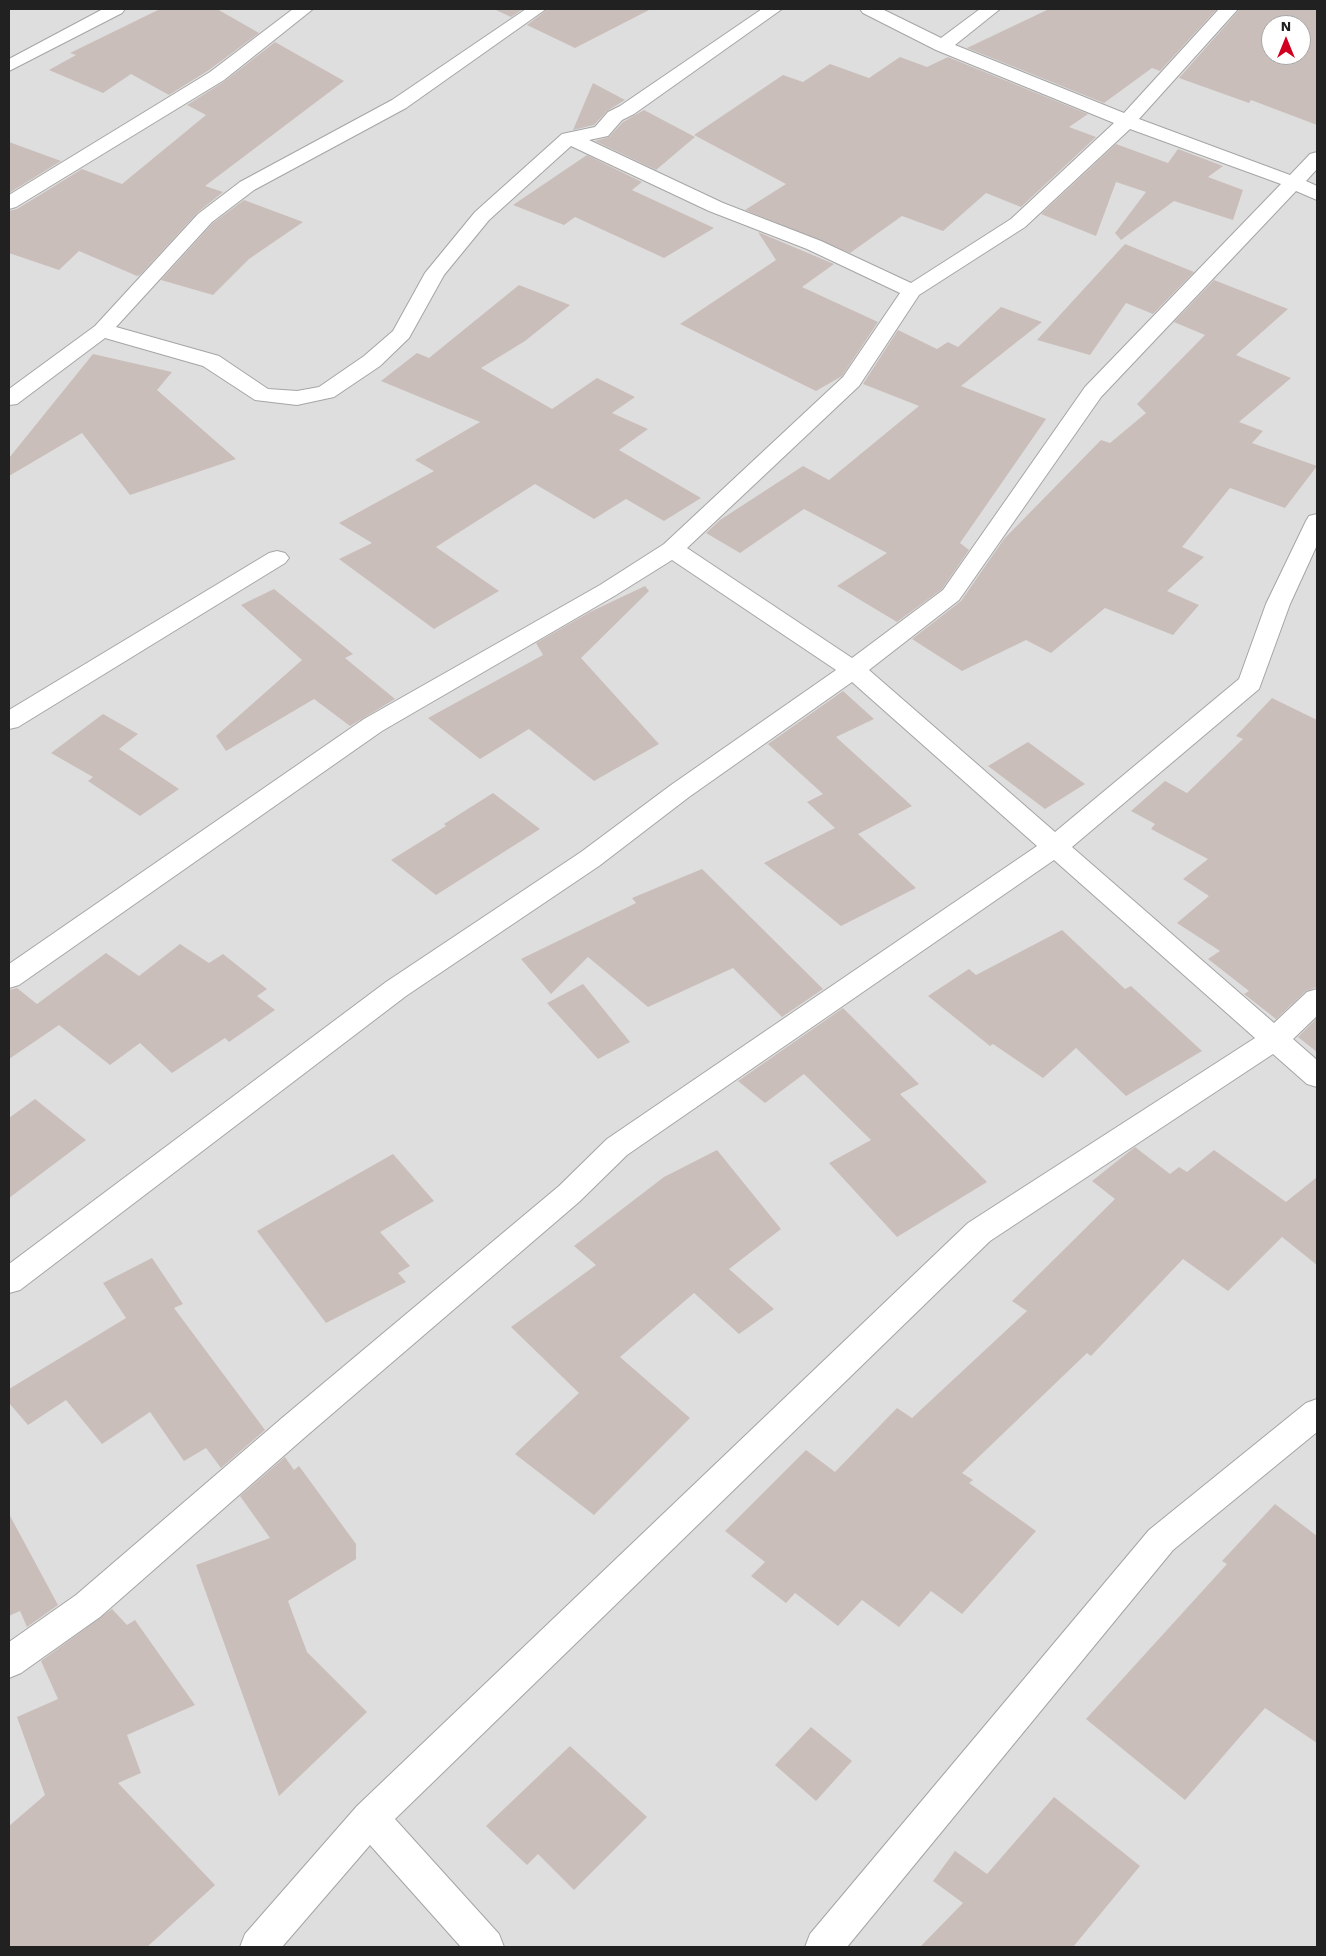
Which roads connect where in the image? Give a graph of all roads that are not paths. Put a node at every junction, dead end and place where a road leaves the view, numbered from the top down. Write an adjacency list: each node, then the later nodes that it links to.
1 (116, 9): 9 (street)
2 (304, 9): 15 (street)
3 (537, 9): 17 (street)
4 (773, 9): 11 (street)
5 (869, 9): 8 (street)
6 (991, 9): 8 (street)
7 (1229, 9): 10 (street)
8 (942, 46): 10 (street)
9 (9, 66)
10 (1127, 121): 13 (street); 16 (street)
11 (569, 138): 16 (street); 17 (street)
12 (1317, 158): 13 (street)
13 (1294, 183): 14 (street); 22 (street)
14 (1317, 194)
15 (9, 203)
16 (912, 291): 20 (street)
17 (102, 330): 18 (street)
18 (9, 399)
19 (1317, 521): 24 (street)
20 (672, 549): 22 (street); 25 (street)
21 (278, 558): 23 (street)
22 (853, 670): 24 (street); 29 (street)
23 (9, 721)
24 (1056, 846): 27 (street); 31 (street)
25 (9, 978)
26 (1317, 999): 27 (street)
27 (1275, 1039): 28 (street); 32 (street)
28 (1317, 1076)
29 (9, 1281)
30 (1317, 1414): 35 (street)
31 (9, 1662)
32 (370, 1818): 33 (street); 34 (street)
33 (258, 1947)
34 (486, 1947)
35 (823, 1947)

